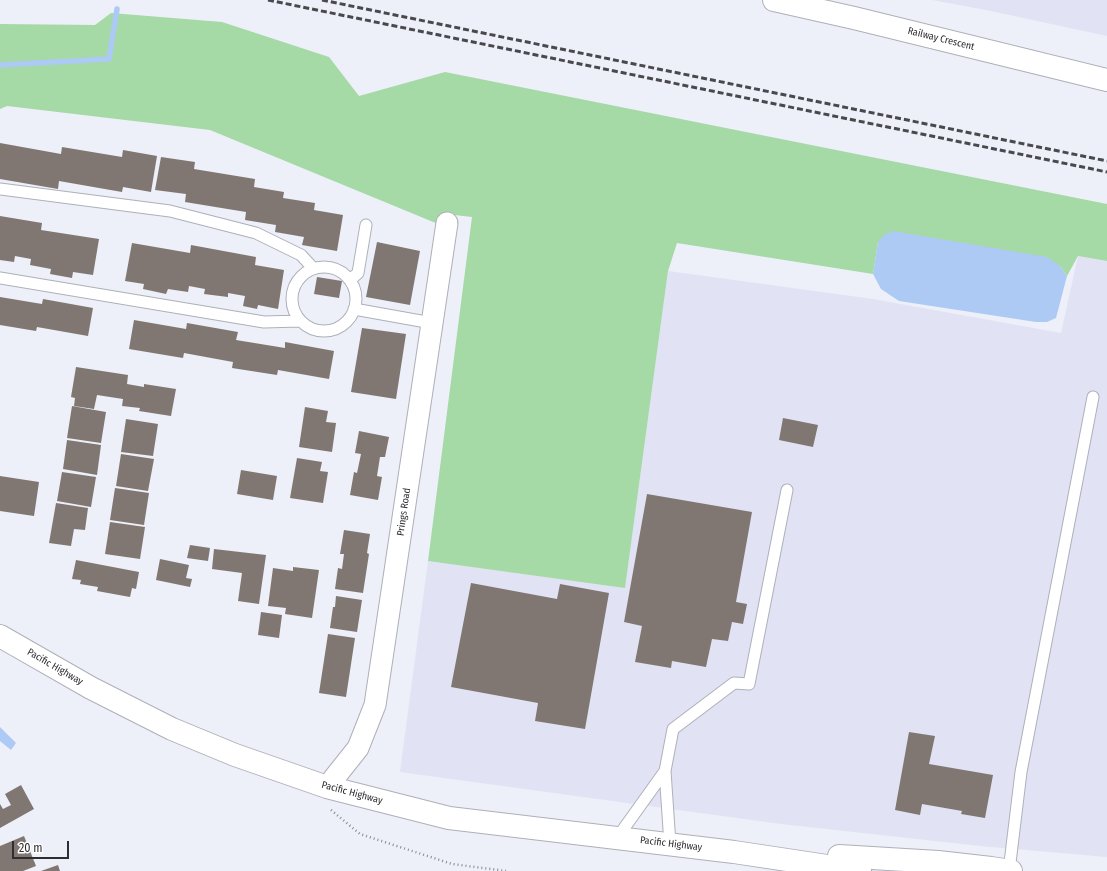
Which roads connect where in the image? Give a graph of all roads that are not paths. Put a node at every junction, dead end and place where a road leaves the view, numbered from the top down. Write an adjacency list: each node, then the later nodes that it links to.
1 (774, 0): 2 (main road, Railway Crescent)
2 (1107, 80)
3 (0, 189): 6 (lane)
4 (447, 224): 11 (street, Prings Road)
5 (366, 225): 8 (lane)
6 (314, 268): 8 (lane); 10 (lane)
7 (0, 278): 10 (lane)
8 (350, 280): 9 (lane)
9 (354, 309): 10 (lane); 11 (lane)
10 (300, 321)
11 (432, 323): 16 (street, Prings Road)
12 (1093, 397): 21 (lane)
13 (787, 490): 15 (lane)
14 (0, 636): 16 (main road, Pacific Highway)
15 (666, 771): 17 (lane); 18 (lane)
16 (327, 786): 17 (main road, Pacific Highway)
17 (617, 838): 18 (main road, Pacific Highway)
18 (670, 844): 19 (main road, Pacific Highway)
19 (734, 852): 20 (main road, Pacific Highway); 21 (main road, Pacific Highway)
20 (860, 871)
21 (1010, 871)

